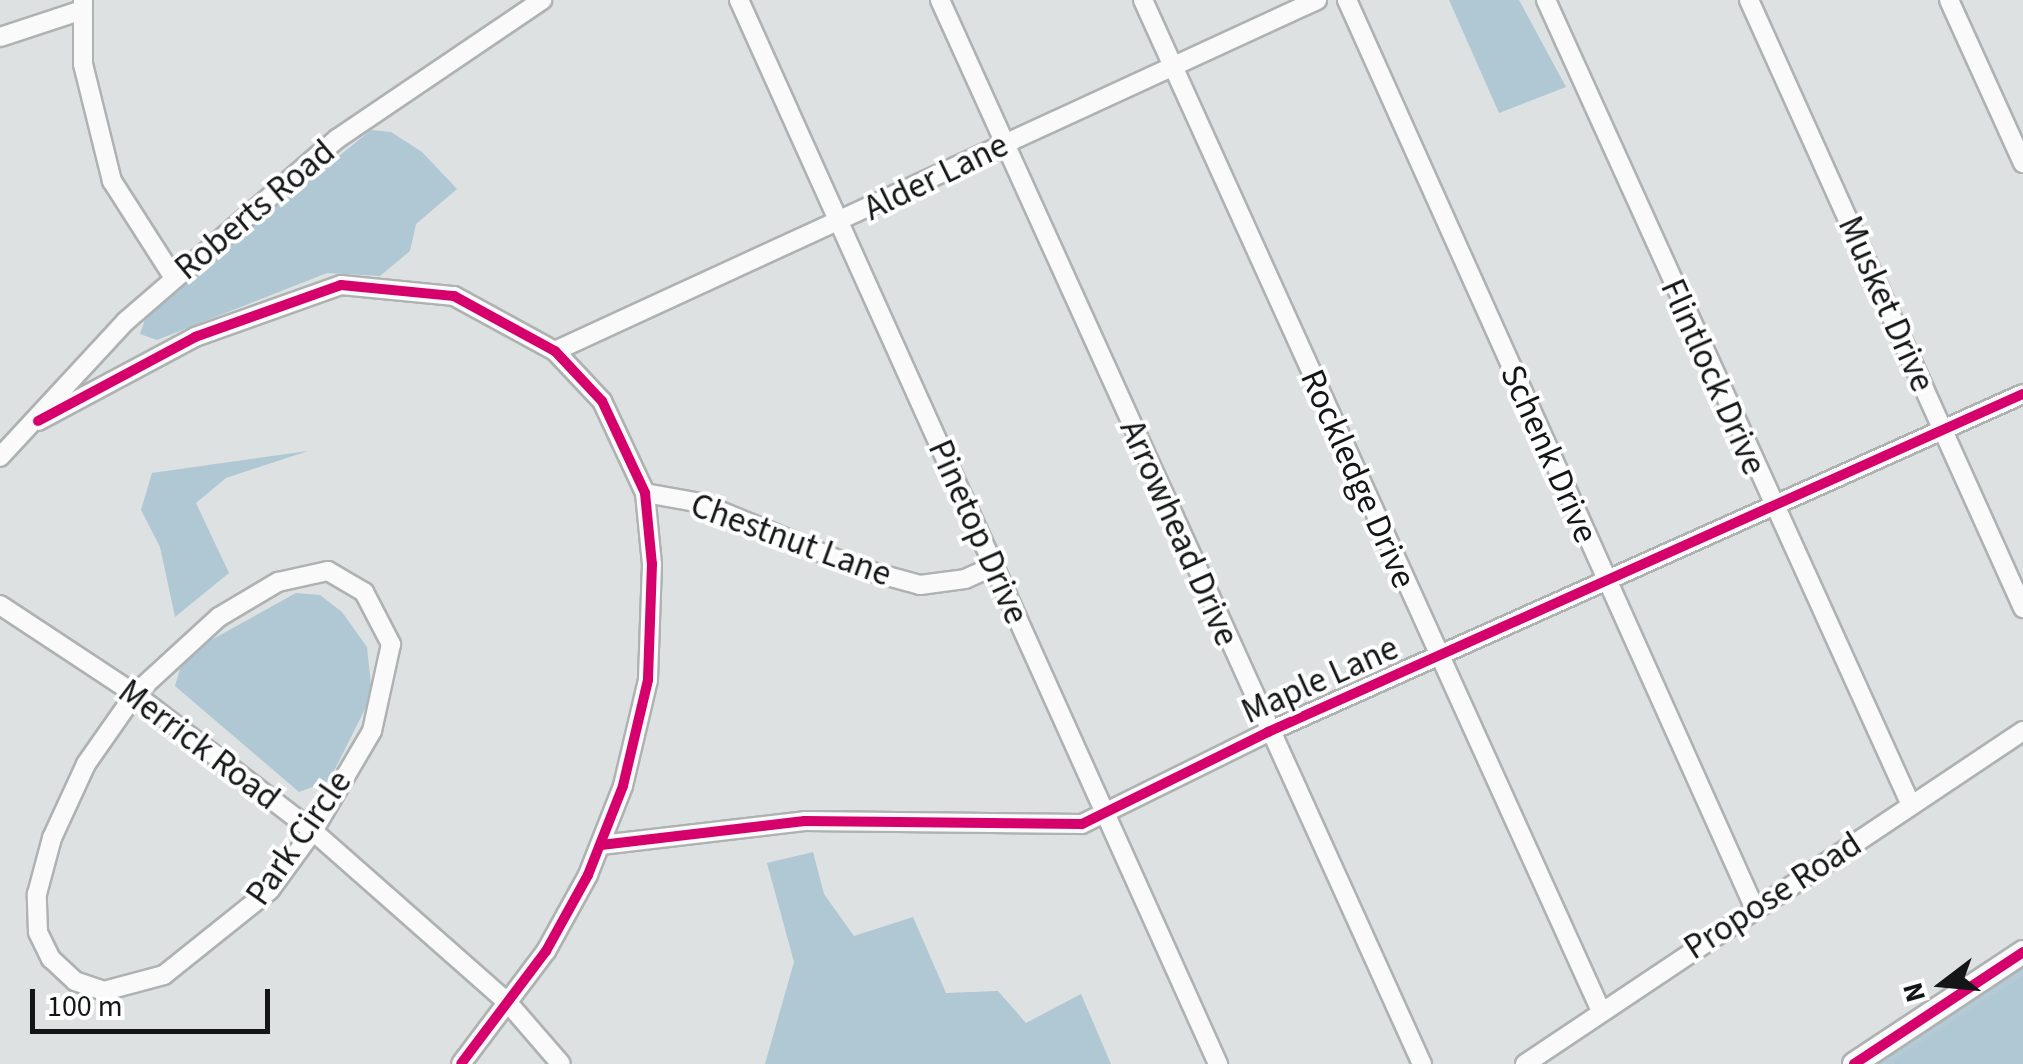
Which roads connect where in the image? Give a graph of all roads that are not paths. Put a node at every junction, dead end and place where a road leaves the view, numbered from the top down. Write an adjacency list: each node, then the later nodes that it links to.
1 (542, 0): 16 (street, Roberts Road)
2 (739, 0): 15 (street, Pinetop Drive)
3 (940, 0): 13 (street, Arrowhead Drive)
4 (1142, 0): 12 (street, Rockledge Drive)
5 (1317, 0): 12 (street, Alder Lane)
6 (1347, 0): 25 (street, Schenk Drive)
7 (1546, 0): 23 (street, Flintlock Drive)
8 (1749, 0): 20 (street, Musket Drive)
9 (1949, 0): 14 (street)
10 (83, 5): 11 (street); 16 (street)
11 (0, 37)
12 (1174, 69): 13 (street, Alder Lane); 28 (street, Rockledge Drive)
13 (1004, 143): 15 (street, Alder Lane); 30 (street, Arrowhead Drive)
14 (2023, 163)
15 (840, 224): 17 (street, Alder Lane); 24 (street, Pinetop Drive)
16 (174, 278): 19 (street, Roberts Road)
17 (554, 351): 19 (street); 22 (street)
18 (2023, 394): 20 (street, Maple Lane)
19 (38, 421): 21 (street, Roberts Road)
20 (1943, 431): 23 (street, Maple Lane); 27 (street, Musket Drive)
21 (0, 456)
22 (646, 493): 24 (street, Chestnut Lane); 35 (street)
23 (1772, 510): 25 (street, Maple Lane); 32 (street, Flintlock Drive)
24 (992, 566): 33 (street, Pinetop Drive)
25 (1607, 584): 28 (street, Maple Lane); 36 (street, Schenk Drive)
26 (0, 605): 29 (street, Merrick Road)
27 (2023, 608)
28 (1438, 658): 30 (street, Maple Lane); 39 (street, Rockledge Drive)
29 (135, 694): 34 (street, Merrick Road); 34 (street, Park Circle); 34 (street, Park Circle)
30 (1268, 732): 33 (street, Maple Lane); 43 (street, Arrowhead Drive)
31 (2023, 732): 32 (street, Propose Road)
32 (1911, 806): 36 (street, Propose Road)
33 (1107, 814): 35 (street, Maple Lane); 42 (street, Pinetop Drive)
34 (313, 831): 38 (street, Merrick Road)
35 (600, 845): 38 (street)
36 (1754, 907): 39 (street, Propose Road)
37 (2023, 952): 45 (street)
38 (509, 1004): 40 (street); 41 (street, Merrick Road)
39 (1601, 1011): 44 (street, Propose Road)
40 (461, 1064)
41 (561, 1064)
42 (1218, 1064)
43 (1422, 1064)
44 (1525, 1064)
45 (1854, 1064)

